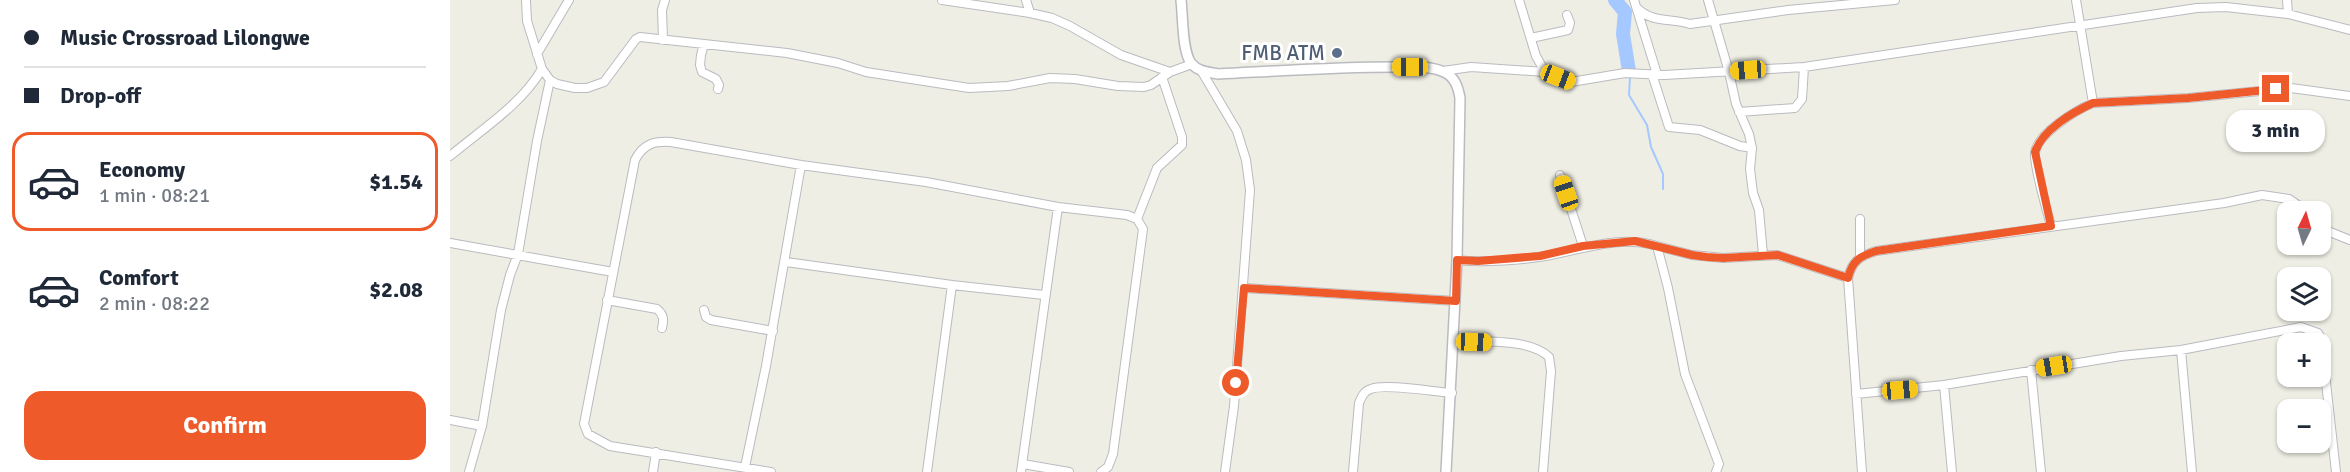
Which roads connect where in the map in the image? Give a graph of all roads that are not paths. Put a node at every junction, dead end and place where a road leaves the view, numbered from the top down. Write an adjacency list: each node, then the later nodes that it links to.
1 (526, 0): 23 (street)
2 (569, 0): 23 (street)
3 (664, 0): 21 (street)
4 (942, 0): 14 (street)
5 (1026, 0): 14 (street)
6 (1181, 0): 24 (street)
7 (1519, 0): 20 (street)
8 (1634, 0): 13 (street)
9 (1708, 0): 17 (street)
10 (1895, 0): 17 (street)
11 (2076, 0): 18 (street)
12 (2287, 0): 15 (street)
13 (1638, 9): 17 (street); 32 (street)
14 (1030, 13): 28 (street)
15 (2288, 14): 18 (street); 19 (street)
16 (1568, 15): 20 (street)
17 (1714, 21): 31 (street)
18 (2080, 24): 25 (street); 37 (street)
19 (2350, 30)
20 (1531, 38): 30 (street)
21 (663, 40): 22 (street); 34 (street)
22 (704, 44): 33 (street); 35 (street)
23 (537, 54): 26 (street)
24 (1192, 64): 28 (street); 29 (street)
25 (1804, 67): 31 (street); 38 (street)
26 (542, 69): 34 (street); 40 (street)
27 (1443, 71): 29 (street); 30 (street); 56 (street)
28 (1170, 72): 33 (street)
29 (1202, 72): 61 (street)
30 (1545, 72): 32 (street)
31 (1729, 72): 32 (street); 38 (street)
32 (1654, 74): 39 (street)
33 (1162, 77): 45 (street)
34 (550, 81): 53 (street)
35 (718, 89)
36 (2350, 96): 37 (street)
37 (2093, 103): 47 (street)
38 (1739, 112): 39 (street)
39 (1752, 148): 54 (street)
40 (450, 156)
41 (801, 165): 44 (street); 57 (street); 58 (street)
42 (1560, 175): 51 (street)
43 (2291, 201): 47 (street)
44 (1058, 207): 45 (street); 62 (street)
45 (1137, 219): 85 (street)
46 (1860, 219): 55 (street)
47 (2051, 226): 55 (street)
48 (2331, 232): 49 (street)
49 (2350, 240)
50 (450, 243): 53 (street)
51 (1583, 246): 52 (street); 56 (street)
52 (1657, 246): 54 (street); 79 (street)
53 (518, 254): 58 (street); 75 (street)
54 (1762, 255): 59 (street)
55 (1860, 256): 59 (street)
56 (1457, 260): 64 (street)
57 (786, 262): 60 (street); 67 (street)
58 (613, 272): 63 (street)
59 (1848, 278): 73 (street)
60 (952, 285): 62 (street); 83 (street)
61 (1244, 288): 64 (street); 86 (street)
62 (1044, 296): 78 (street)
63 (607, 300): 66 (street); 76 (street)
64 (1456, 301): 68 (street)
65 (704, 310): 67 (street)
66 (662, 328)
67 (773, 331): 77 (street)
68 (1454, 341): 72 (street); 89 (street)
69 (2181, 350): 70 (street); 93 (street); 94 (street)
70 (2031, 370): 71 (street); 92 (street)
71 (1944, 385): 73 (street); 91 (street)
72 (1452, 393): 87 (street); 88 (street)
73 (1856, 394): 90 (street)
74 (450, 420): 75 (street)
75 (482, 426): 80 (street)
76 (656, 452): 77 (street); 81 (street)
77 (745, 467): 82 (street)
78 (1022, 468): 84 (street)
79 (1718, 471)
80 (469, 472)
81 (653, 472)
82 (771, 472)
83 (927, 472)
84 (1070, 472)
85 (1101, 472)
86 (1225, 472)
87 (1353, 472)
88 (1446, 472)
89 (1543, 472)
90 (1862, 472)
91 (1952, 472)
92 (2041, 472)
93 (2192, 472)
94 (2336, 472)

